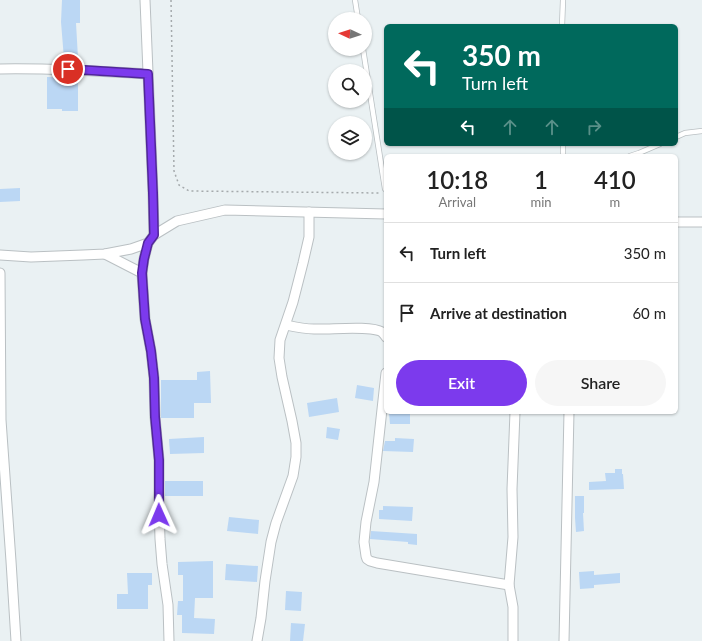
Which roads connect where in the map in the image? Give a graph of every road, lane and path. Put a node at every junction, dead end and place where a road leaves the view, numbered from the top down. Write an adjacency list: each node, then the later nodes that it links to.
1 (145, 0): 9 (street)
2 (171, 0): 15 (path)
3 (355, 0): 5 (lane)
4 (562, 0): 6 (lane)
5 (357, 12)
6 (562, 24)
7 (364, 56): 14 (lane)
8 (0, 69): 9 (street)
9 (148, 74): 20 (street)
10 (702, 131): 11 (lane)
11 (678, 136)
12 (655, 146): 13 (lane)
13 (636, 154)
14 (384, 183)
15 (384, 191)
16 (309, 212): 17 (street); 20 (street); 26 (street)
17 (384, 214)
18 (678, 222): 19 (street)
19 (702, 222)
20 (154, 235): 21 (street)
21 (148, 243): 22 (street); 25 (street)
22 (105, 254): 23 (street); 25 (street)
23 (0, 255)
24 (0, 273): 32 (street)
25 (142, 273): 33 (street)
26 (286, 325): 27 (street); 34 (street)
27 (384, 334)
28 (384, 391): 31 (street)
29 (515, 414): 31 (street)
30 (569, 414): 36 (street)
31 (509, 585): 35 (street)
32 (16, 641)
33 (169, 641)
34 (257, 641)
35 (513, 641)
36 (564, 641)

